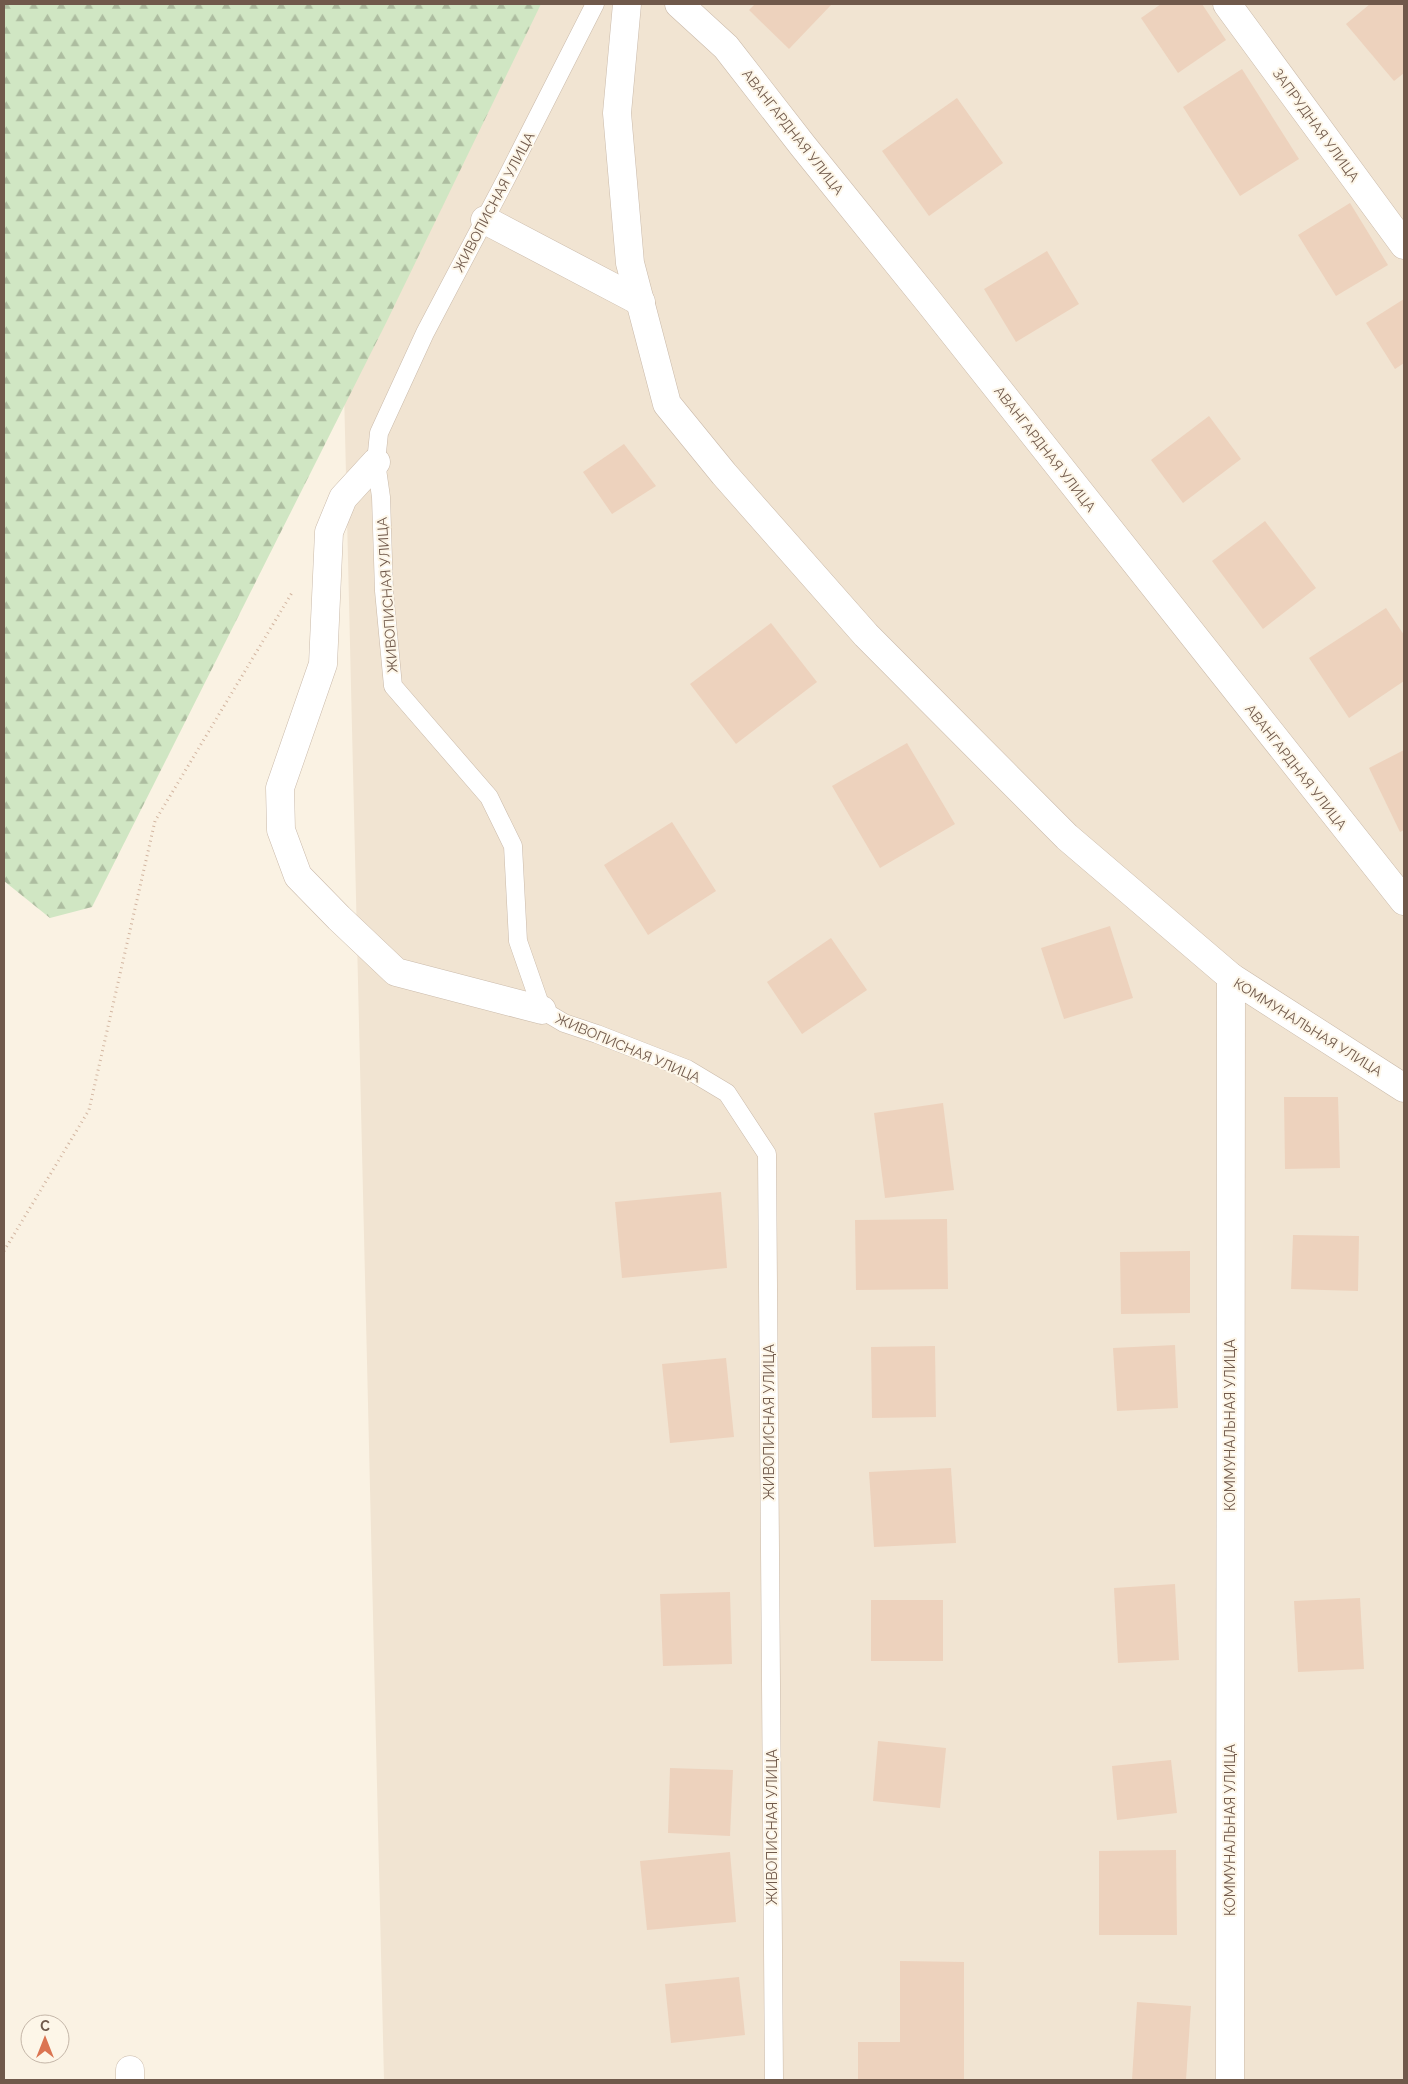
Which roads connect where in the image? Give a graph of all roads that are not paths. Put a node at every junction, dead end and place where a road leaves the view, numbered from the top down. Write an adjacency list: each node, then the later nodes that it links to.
1 (595, 4): 5 (lane, ЖИВОПИСНАЯ УЛИЦА)
2 (627, 4): 7 (street)
3 (679, 4): 9 (street, АВАНГАРДНАЯ УЛИЦА)
4 (1228, 4): 6 (street, ЗАПРУДНАЯ УЛИЦА)
5 (485, 220): 7 (street); 8 (lane, ЖИВОПИСНАЯ УЛИЦА)
6 (1404, 246)
7 (641, 302): 10 (street)
8 (376, 462): 11 (lane, ЖИВОПИСНАЯ УЛИЦА); 11 (street)
9 (1404, 901)
10 (1231, 977): 12 (street, КОММУНАЛЬНАЯ УЛИЦА); 14 (street, КОММУНАЛЬНАЯ УЛИЦА)
11 (542, 1010): 13 (lane, ЖИВОПИСНАЯ УЛИЦА)
12 (1404, 1088)
13 (774, 2080)
14 (1230, 2080)

